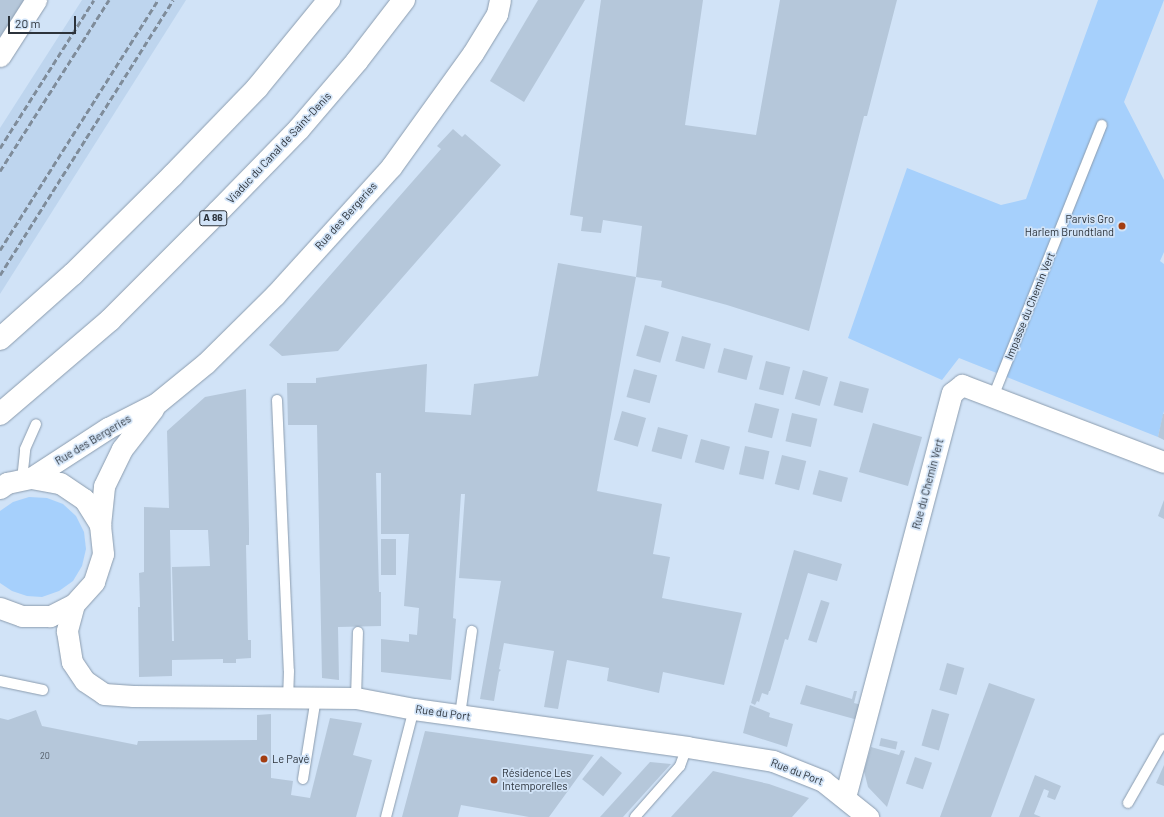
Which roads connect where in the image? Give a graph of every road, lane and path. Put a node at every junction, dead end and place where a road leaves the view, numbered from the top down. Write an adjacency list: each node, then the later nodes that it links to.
1 (36, 0): 5 (street)
2 (329, 0): 7 (highway)
3 (404, 0): 11 (highway, Viaduc du Canal de Saint-Denis / A 86)
4 (500, 0): 10 (street, Rue des Bergeries)
5 (0, 56)
6 (1102, 125): 8 (lane, Impasse du Chemin Vert)
7 (0, 339)
8 (993, 397): 13 (street, Rue du Chemin Vert); 32 (street, Rue du Chemin Vert)
9 (277, 400): 23 (lane)
10 (157, 403): 14 (street, Rue des Bergeries); 16 (street, Rue des Bergeries)
11 (0, 414)
12 (36, 424): 14 (lane)
13 (1164, 462)
14 (26, 479): 15 (street); 16 (street)
15 (0, 488)
16 (100, 525): 17 (street)
17 (74, 604): 18 (street); 23 (street, Rue du Port)
18 (0, 608)
19 (472, 631): 27 (lane)
20 (358, 632): 25 (lane)
21 (0, 681): 22 (lane)
22 (43, 690)
23 (288, 698): 24 (street, Rue du Port)
24 (316, 698): 25 (street, Rue du Port); 30 (lane)
25 (356, 698): 26 (street, Rue du Port)
26 (414, 709): 27 (street, Rue du Port); 33 (lane)
27 (460, 715): 29 (street, Rue du Port)
28 (1164, 740): 31 (lane)
29 (687, 746): 32 (street, Rue du Port); 34 (lane)
30 (303, 779)
31 (1128, 803)
32 (856, 810)
33 (386, 817)
34 (635, 817)

